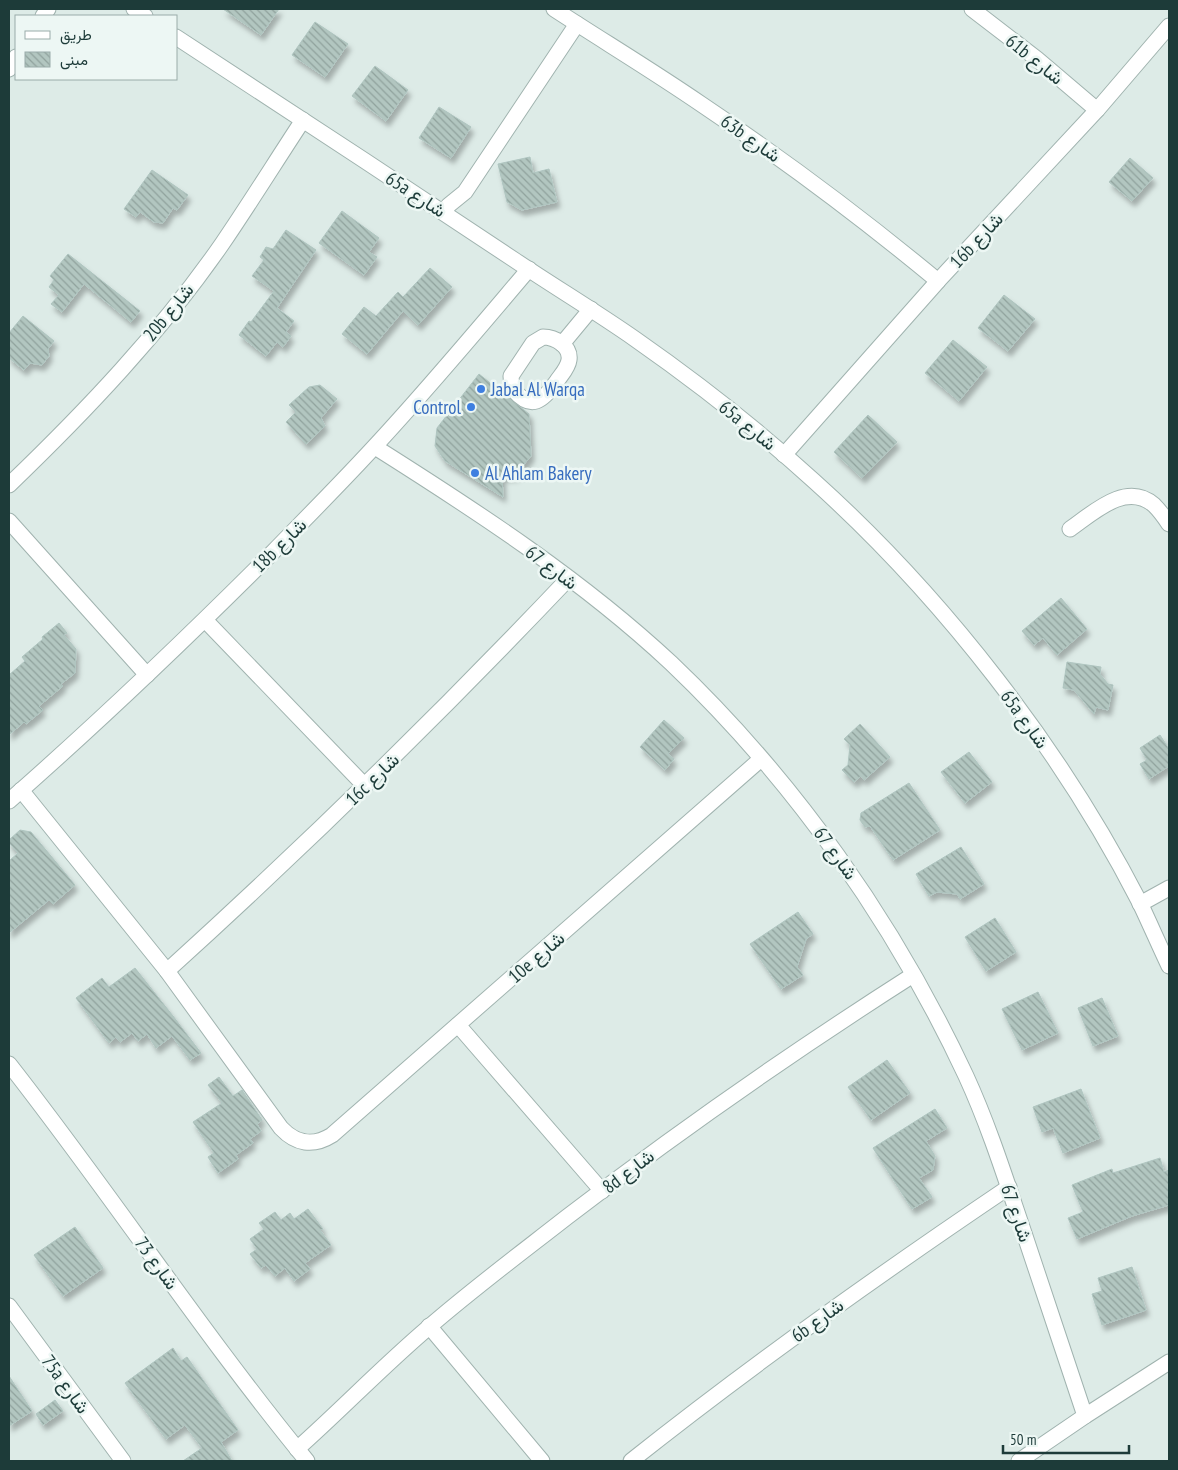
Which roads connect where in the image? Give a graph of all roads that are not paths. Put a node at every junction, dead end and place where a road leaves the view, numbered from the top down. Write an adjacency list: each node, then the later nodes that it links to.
1 (554, 9): 3 (street, 63b شارع)
2 (972, 9): 6 (street, 61b شارع)
3 (577, 24): 8 (street); 10 (street, 63b شارع)
4 (1169, 26): 6 (street, 16b شارع)
5 (178, 38): 7 (street, 65a شارع)
6 (1097, 110): 10 (street, 16b شارع)
7 (303, 120): 8 (street, 65a شارع); 15 (street, 20b شارع)
8 (443, 212): 9 (street, 65a شارع)
9 (529, 269): 11 (street, 65a شارع); 13 (street, 18b شارع)
10 (938, 281): 14 (street, 16b شارع)
11 (591, 309): 12 (street); 14 (street, 65a شارع)
12 (562, 344)
13 (374, 447): 19 (street, شارع 67); 20 (street, 18b شارع)
14 (784, 454): 27 (street, 65a شارع)
15 (9, 485)
16 (9, 520): 21 (street)
17 (1169, 524): 18 (street)
18 (1070, 529)
19 (568, 578): 22 (street, شارع 67); 23 (street, 16c شارع)
20 (205, 620): 21 (street, 18b شارع); 23 (street)
21 (147, 675): 24 (street, 18b شارع)
22 (761, 759): 30 (street, شارع 67); 31 (street, 10e شارع)
23 (365, 786): 29 (street, 16c شارع)
24 (21, 790): 25 (street, 18b شارع); 29 (street)
25 (9, 801)
26 (1169, 888): 27 (street)
27 (1140, 904): 28 (street, 65a شارع)
28 (1169, 966)
29 (167, 972): 31 (street, 10e شارع)
30 (913, 975): 33 (street, شارع 67); 34 (street, 8d شارع)
31 (458, 1025): 34 (street)
32 (9, 1064): 39 (street, شارع 73)
33 (1009, 1187): 38 (street, شارع 67); 43 (street, 6b شارع)
34 (602, 1191): 36 (street, 8d شارع)
35 (9, 1306): 40 (street, 75a شارع)
36 (429, 1326): 39 (street, 8d شارع); 42 (street)
37 (1169, 1362): 38 (street)
38 (1085, 1416): 44 (street)
39 (294, 1444): 41 (street, شارع 73)
40 (123, 1461)
41 (307, 1461)
42 (542, 1461)
43 (631, 1461)
44 (1019, 1461)

